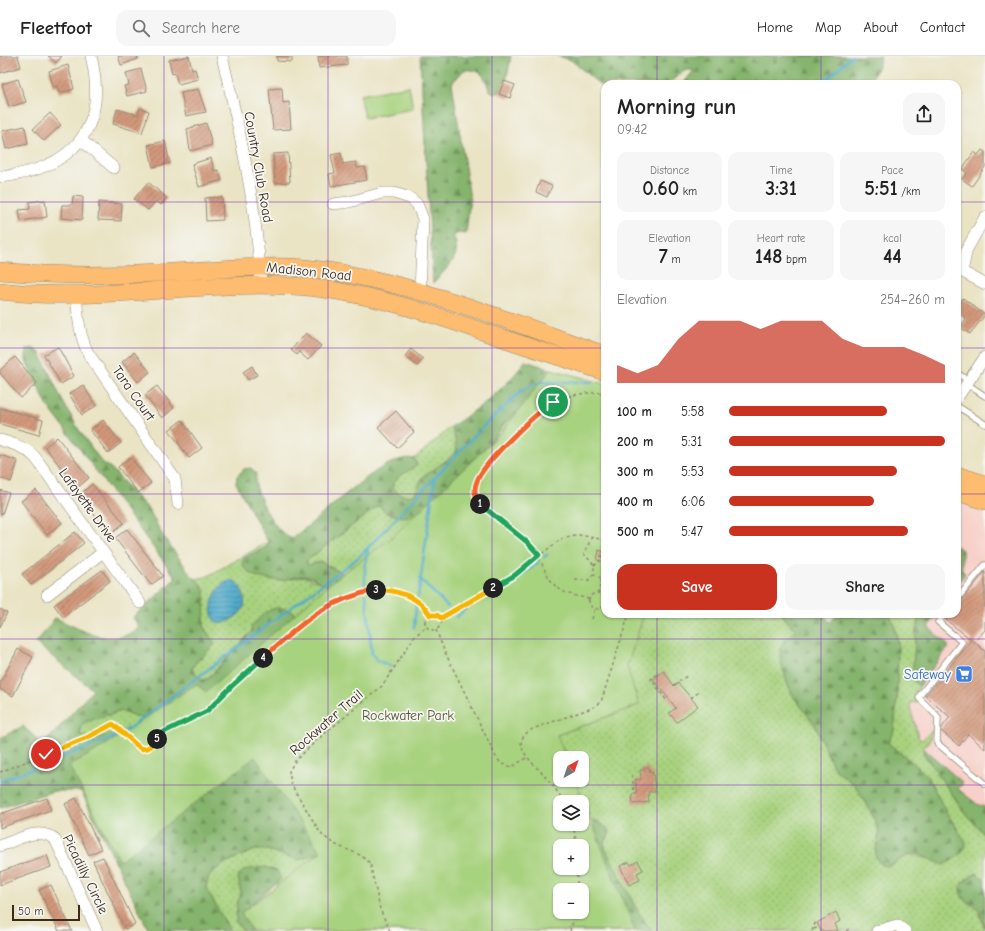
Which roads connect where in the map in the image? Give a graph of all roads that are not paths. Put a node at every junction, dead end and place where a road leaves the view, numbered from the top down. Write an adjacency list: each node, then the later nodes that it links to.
1 (91, 56): 3 (street)
2 (222, 56): 8 (street, Country Club Road)
3 (80, 140): 4 (street); 5 (street)
4 (114, 168)
5 (0, 177)
6 (333, 204): 15 (street)
7 (985, 217): 9 (street)
8 (260, 267): 10 (main road, Madison Road); 13 (street, Country Club Road); 15 (main road, Madison Road)
9 (961, 267)
10 (0, 271)
11 (961, 271): 12 (street)
12 (985, 284)
13 (261, 285): 16 (main road, Madison Road); 19 (main road, Madison Road)
14 (0, 291): 16 (main road, Madison Road)
15 (420, 292): 17 (main road, Madison Road)
16 (76, 295): 31 (street, Tara Court)
17 (601, 354)
18 (985, 357): 21 (street)
19 (601, 371)
20 (961, 376): 21 (lane)
21 (968, 382): 22 (street); 23 (lane)
22 (961, 392)
23 (985, 396)
24 (961, 409): 25 (lane)
25 (985, 424)
26 (0, 440): 32 (street, Lafayette Drive)
27 (961, 476): 28 (main road)
28 (985, 484)
29 (961, 493): 30 (main road)
30 (985, 501)
31 (178, 504)
32 (103, 552): 35 (street); 36 (street, Lafayette Drive)
33 (985, 565): 34 (lane)
34 (961, 594)
35 (47, 595)
36 (140, 602)
37 (942, 618): 38 (lane)
38 (985, 784)
39 (0, 846): 41 (street, Picadilly Circle)
40 (901, 928): 42 (street)
41 (97, 931)
42 (877, 931)

